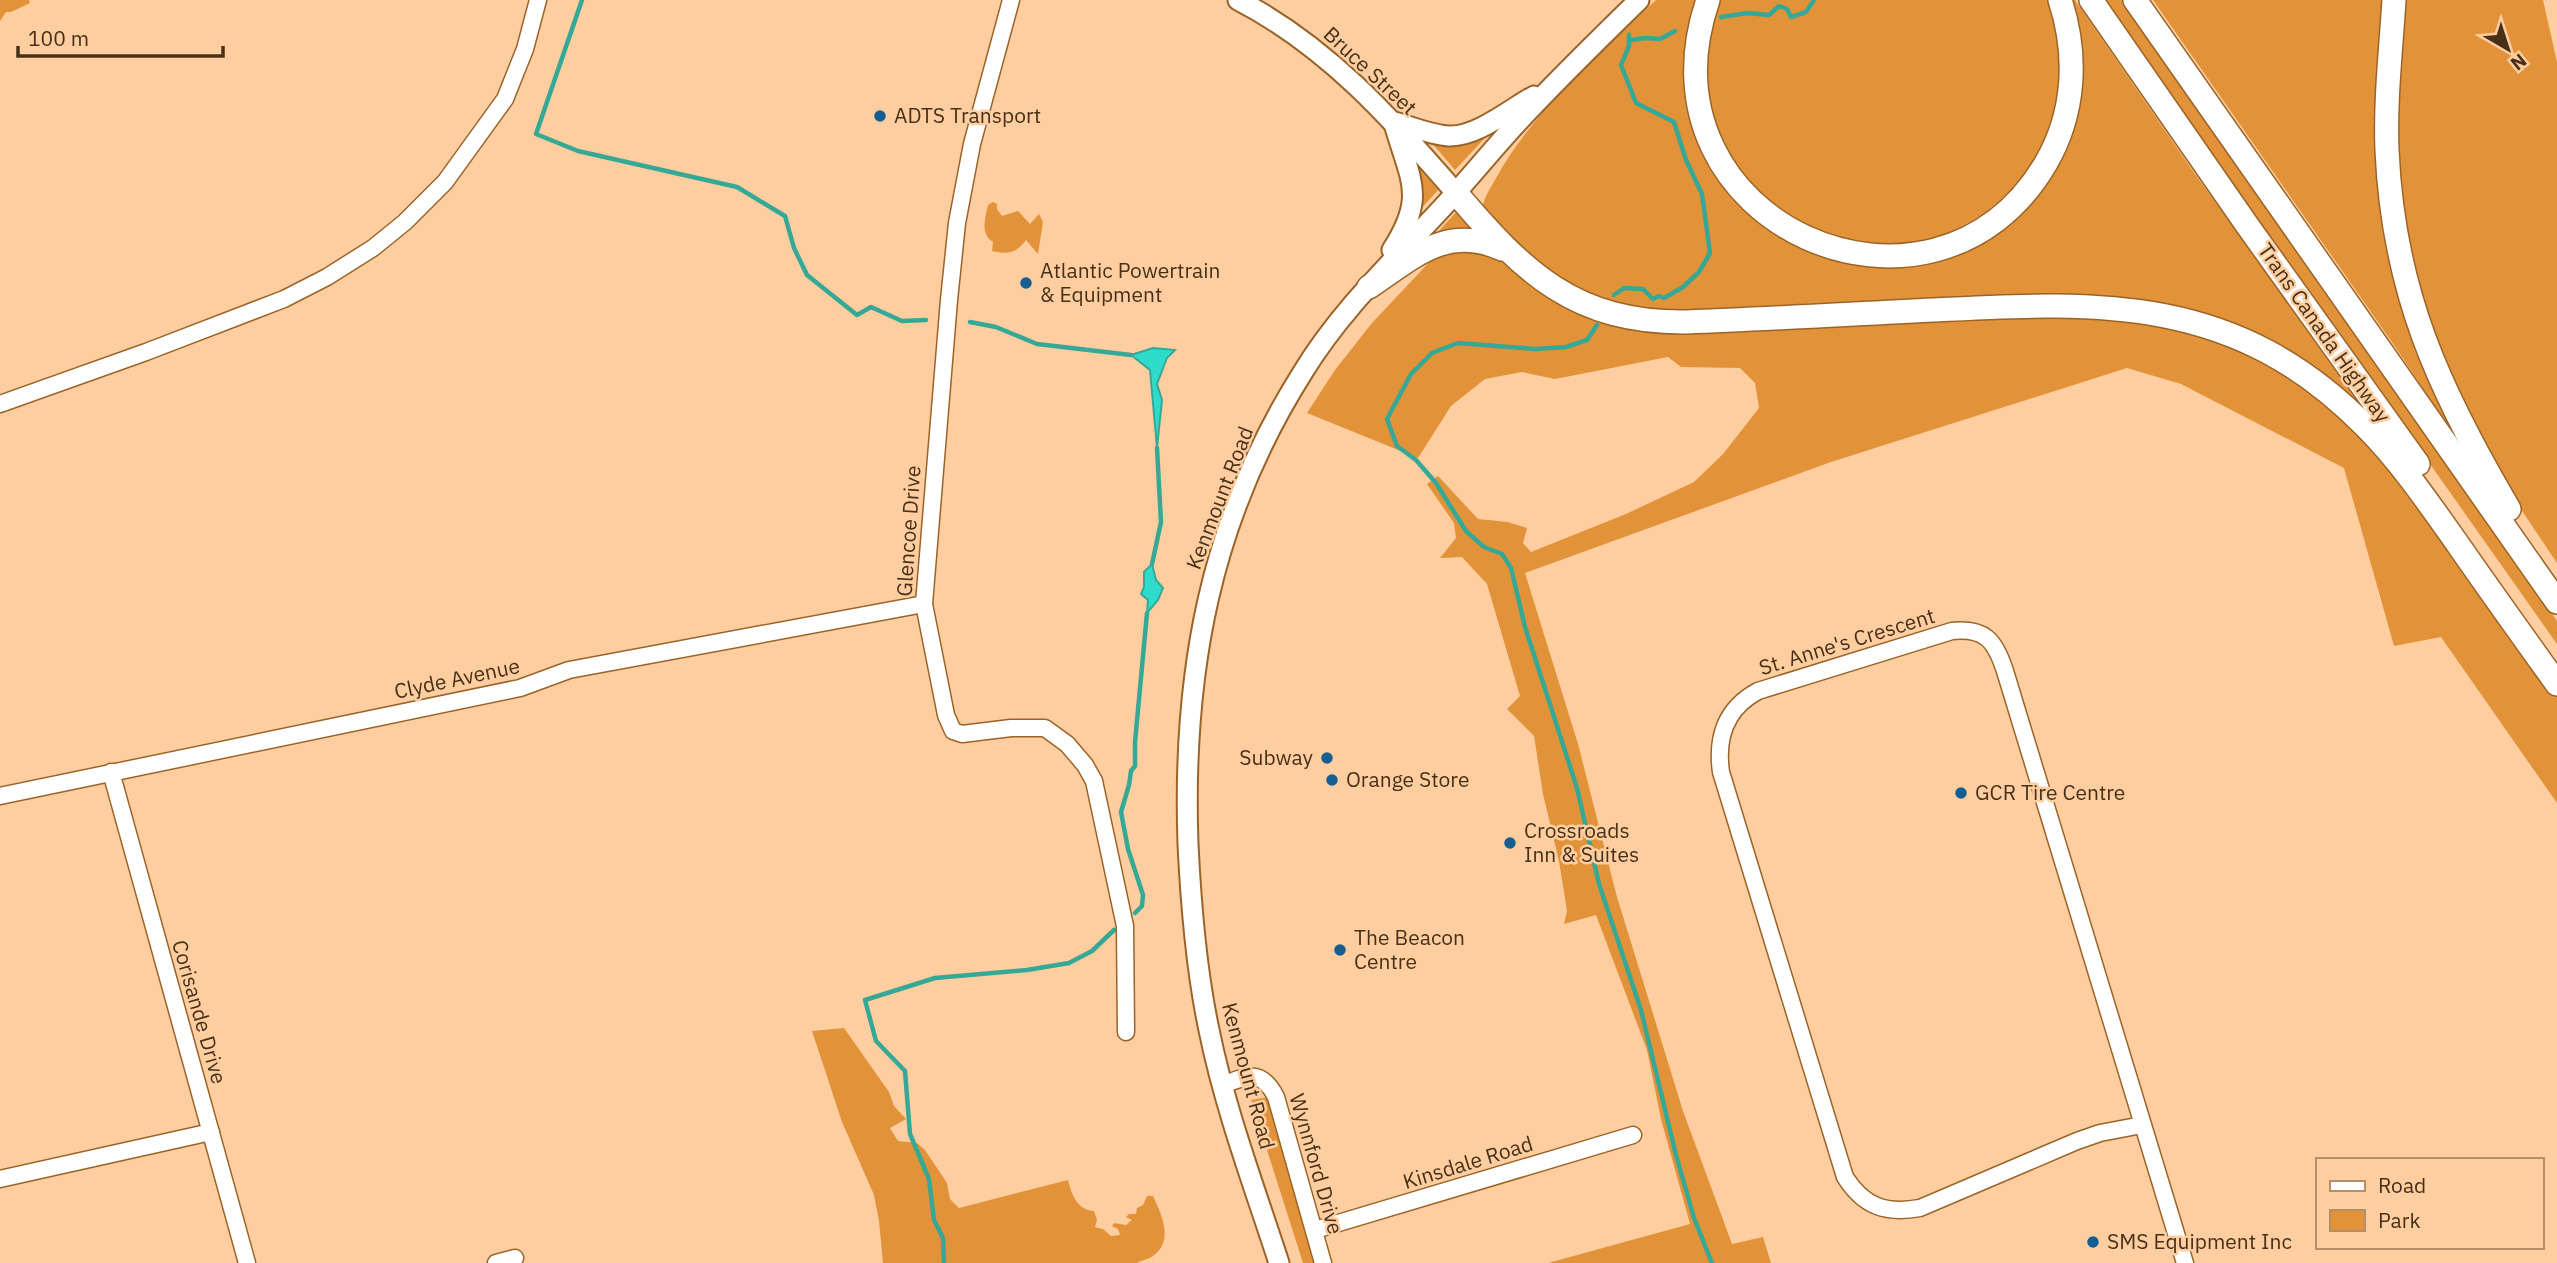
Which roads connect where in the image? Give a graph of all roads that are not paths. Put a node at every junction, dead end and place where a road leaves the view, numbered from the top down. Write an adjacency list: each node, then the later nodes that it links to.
1 (538, 0): 15 (street)
2 (1011, 0): 18 (street, Glencoe Drive)
3 (1238, 0): 11 (main road, Bruce Street)
4 (1639, 0): 10 (main road, Kenmount Road)
5 (1708, 0): 6 (highway)
6 (2060, 0)
7 (2091, 0): 19 (highway, Trans Canada Highway)
8 (2135, 0): 17 (highway, Trans Canada Highway)
9 (2394, 0): 16 (highway)
10 (1554, 84): 11 (main road); 12 (main road, Kenmount Road)
11 (1394, 122): 12 (main road, Bruce Street); 14 (main road)
12 (1456, 193): 13 (highway); 14 (main road, Kenmount Road)
13 (1514, 255): 14 (highway); 20 (highway)
14 (1369, 286): 24 (main road, Kenmount Road)
15 (0, 404)
16 (2557, 582)
17 (2557, 603)
18 (924, 604): 21 (street, Clyde Avenue); 23 (street, Glencoe Drive)
19 (2557, 666)
20 (2557, 684)
21 (111, 772): 22 (street, Clyde Avenue); 26 (street, Corisande Drive)
22 (0, 796)
23 (1126, 1032)
24 (1223, 1085): 29 (street, Wynnford Drive); 33 (main road, Kenmount Road)
25 (2143, 1125): 25 (street, St. Anne's Crescent); 35 (street, St. Anne's Crescent)
26 (211, 1132): 28 (street); 31 (street, Corisande Drive)
27 (1633, 1135): 29 (street, Kinsdale Road)
28 (0, 1179)
29 (1315, 1230): 34 (street, Wynnford Drive)
30 (515, 1258): 32 (street)
31 (247, 1263)
32 (496, 1263)
33 (1279, 1263)
34 (1323, 1263)
35 (2185, 1263)

